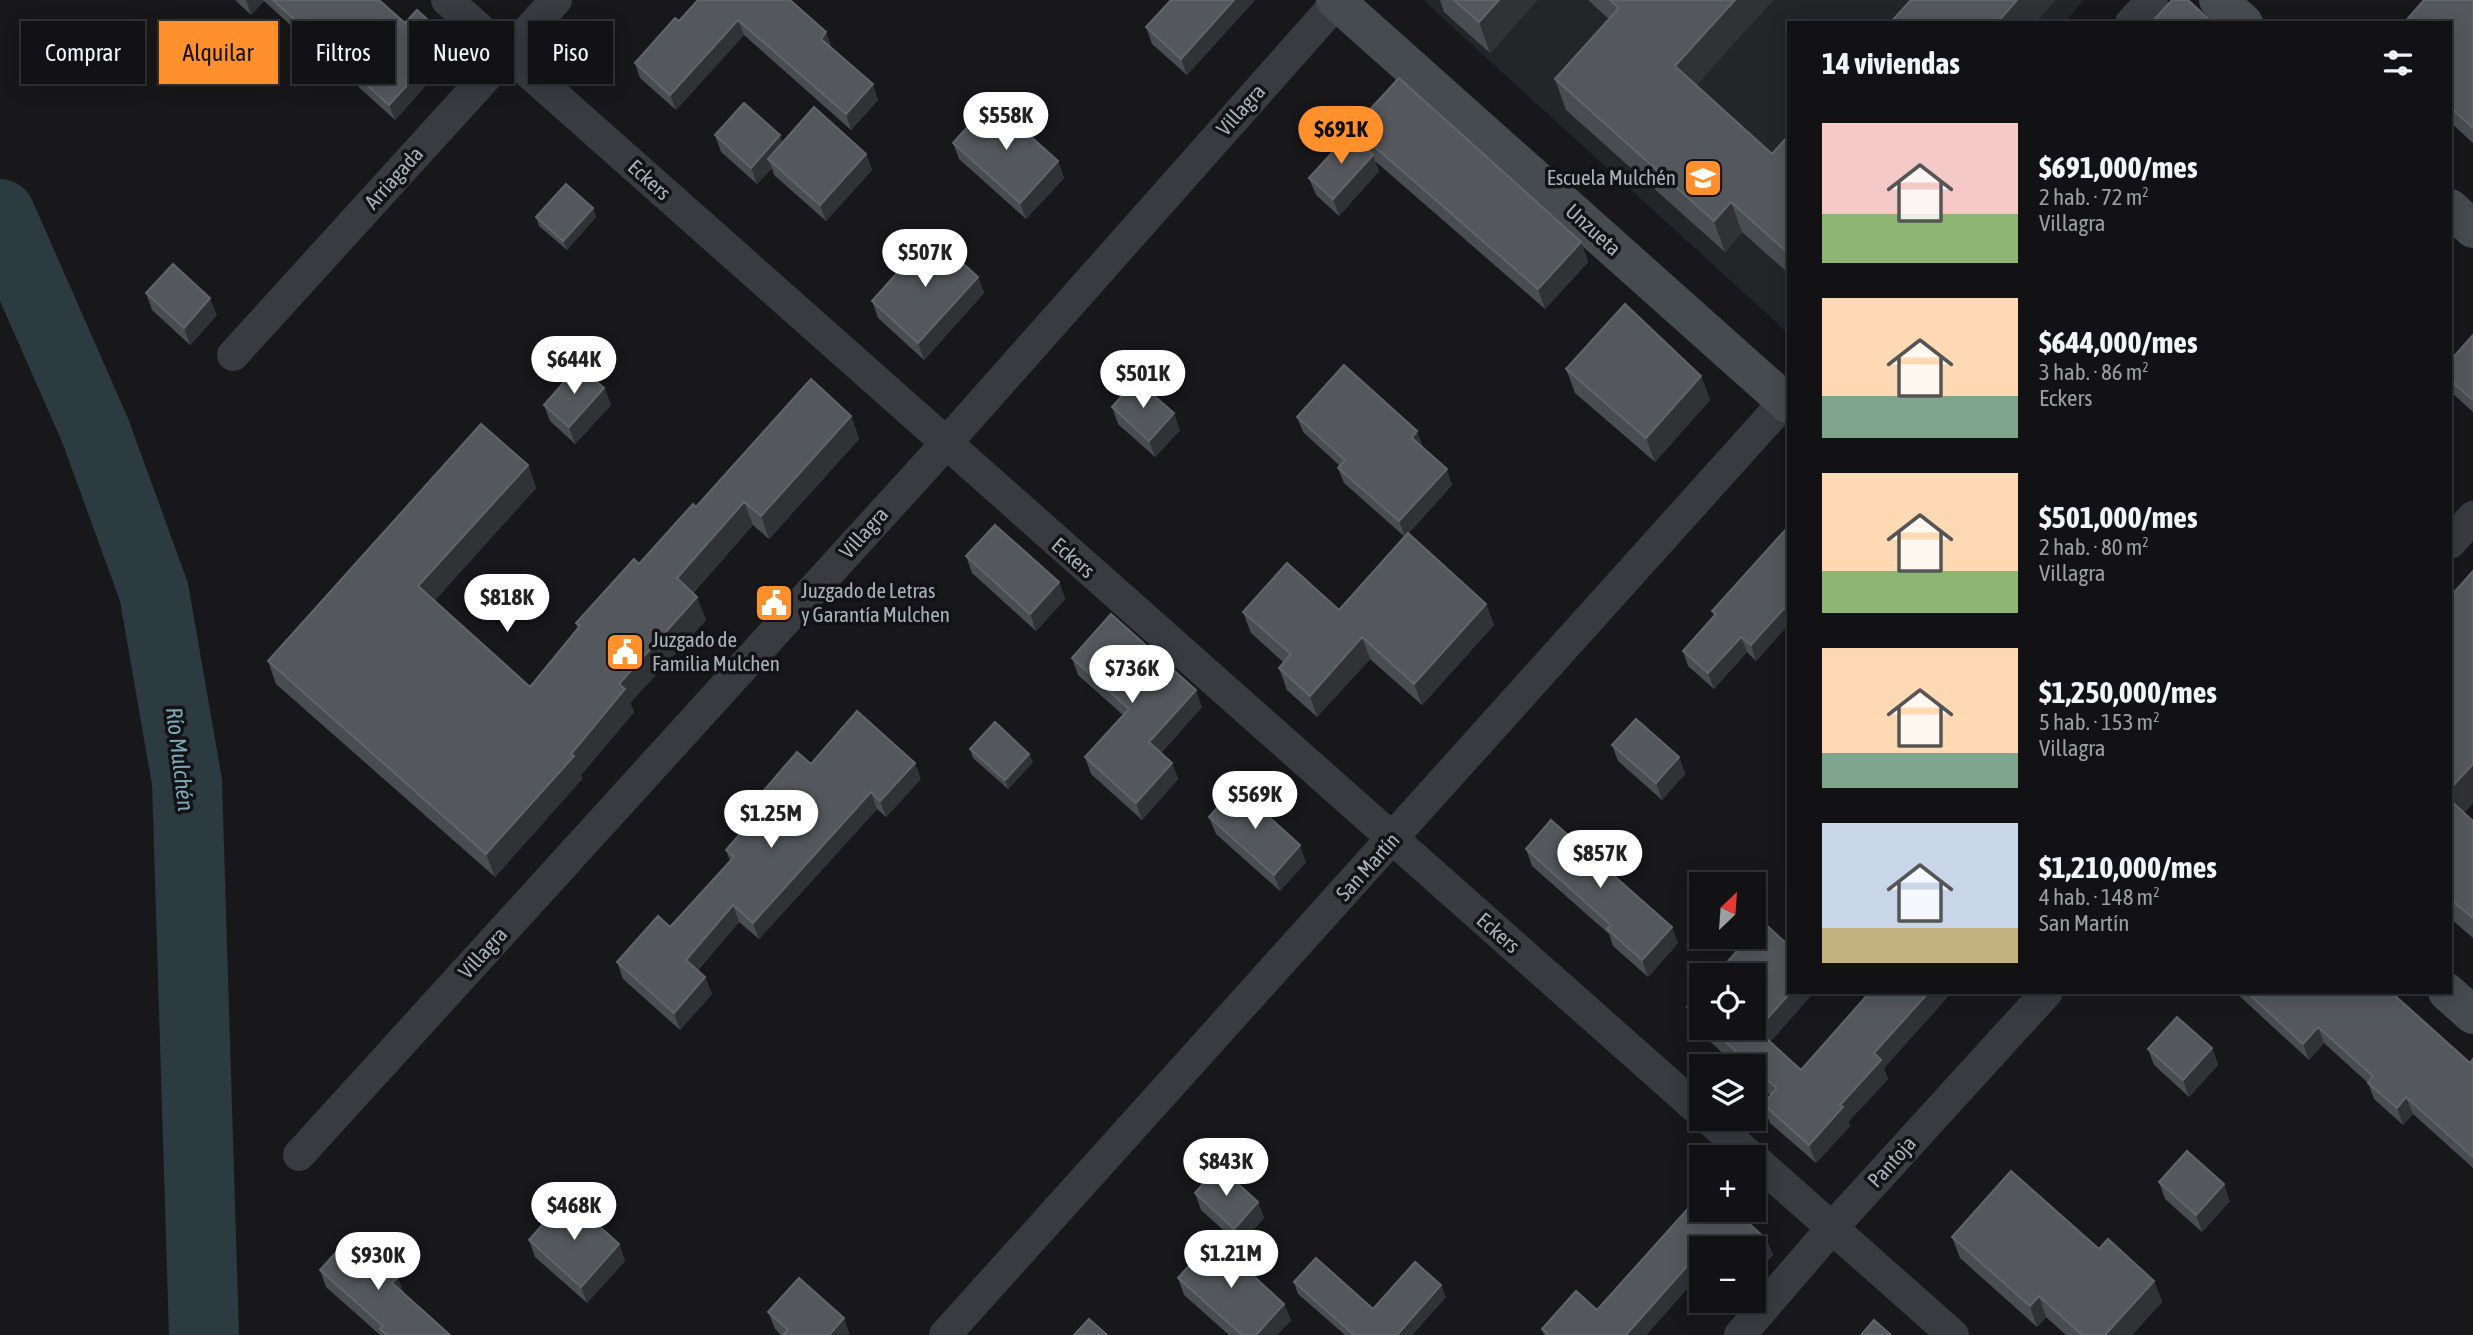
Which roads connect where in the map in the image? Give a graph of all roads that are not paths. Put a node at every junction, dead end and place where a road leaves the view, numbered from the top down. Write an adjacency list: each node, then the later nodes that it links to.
1 (447, 0): 6 (street, Eckers)
2 (556, 0): 9 (street, Arriagada)
3 (2151, 0): 7 (street)
4 (2218, 0): 8 (main road)
5 (1337, 1): 15 (main road, Unzueta); 17 (street, Villagra)
6 (471, 21)
7 (2133, 21)
8 (2242, 21)
9 (514, 45)
10 (514, 59): 17 (street, Eckers)
11 (479, 84): 14 (street, Arriagada)
12 (2452, 210): 13 (main road)
13 (2473, 229)
14 (233, 355)
15 (1787, 400)
16 (1787, 402): 20 (street, San Martín)
17 (945, 444): 20 (street, Eckers); 27 (street, Villagra)
18 (2473, 517): 19 (street)
19 (2452, 541)
20 (1392, 839): 24 (street, Eckers); 30 (street, San Martín)
21 (2044, 994): 29 (street, Pantoja)
22 (2449, 994): 23 (main road)
23 (2473, 1015)
24 (1689, 1101)
25 (1722, 1131): 26 (street)
26 (1738, 1145)
27 (299, 1155)
28 (1766, 1170): 29 (street)
29 (1832, 1228): 31 (street, Pantoja); 32 (street)
30 (945, 1335)
31 (1740, 1335)
32 (1953, 1335)

